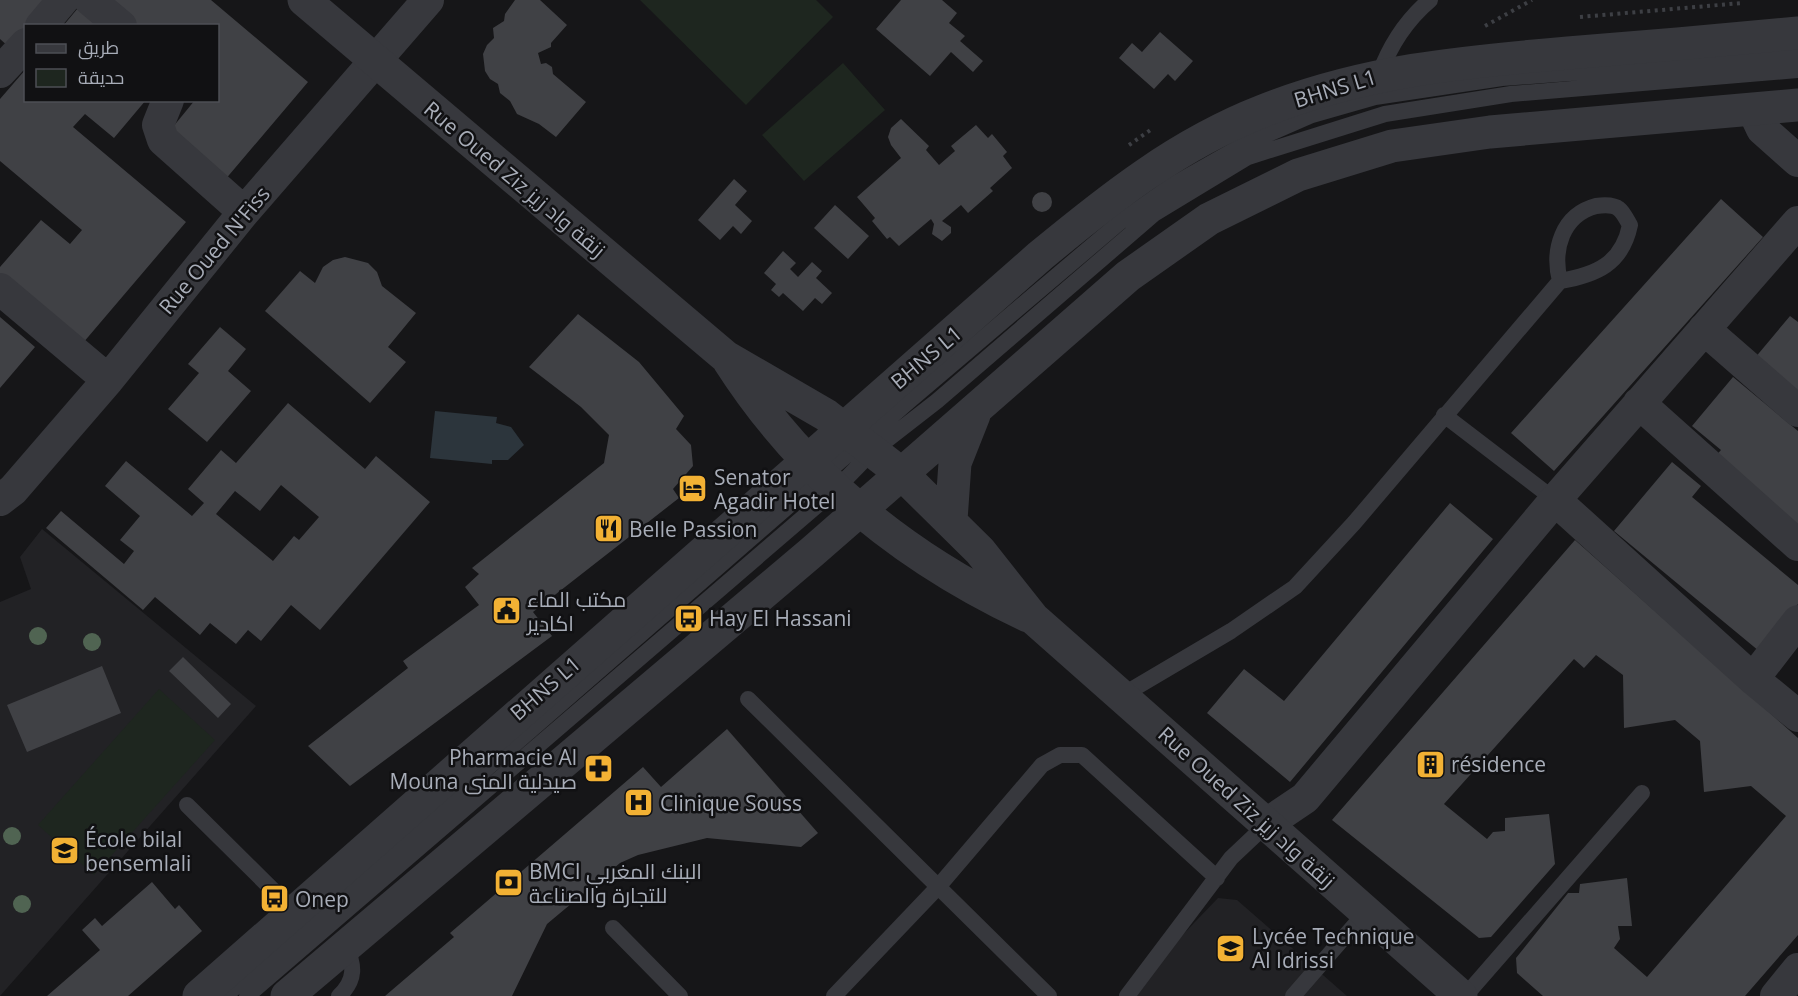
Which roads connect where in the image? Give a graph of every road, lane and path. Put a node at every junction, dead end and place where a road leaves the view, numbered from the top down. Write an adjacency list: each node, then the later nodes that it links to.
1 (63, 0): 7 (street)
2 (90, 0): 8 (street)
3 (304, 0): 12 (street, Rue Oued Ziz زنقة واد زيز)
4 (428, 0): 12 (street, Rue Oued N'Fiss)
5 (1430, 0): 14 (lane)
6 (1532, 0): 9 (path)
7 (43, 24)
8 (119, 24)
9 (1485, 26)
10 (1798, 33): 14 (street)
11 (1798, 56): 30 (lane, BHNS L1)
12 (376, 61): 19 (street, Rue Oued N'Fiss); 24 (street, Rue Oued Ziz زنقة واد زيز)
13 (1798, 70): 30 (lane, BHNS L1)
14 (1379, 75): 30 (street)
15 (167, 102): 19 (street)
16 (1798, 105): 17 (street)
17 (1753, 110): 18 (street); 27 (street)
18 (1798, 161)
19 (244, 212): 25 (street, Rue Oued N'Fiss)
20 (1792, 239): 23 (street)
21 (1560, 281): 21 (lane); 29 (lane)
22 (0, 289): 25 (street)
23 (1704, 329): 26 (street); 28 (street)
24 (726, 357): 30 (street, Rue Oued Ziz زنقة واد زيز); 32 (street, Rue Oued Ziz زنقة واد زيز)
25 (108, 381): 33 (street, Rue Oued N'Fiss)
26 (1638, 403): 34 (street); 36 (street)
27 (977, 408): 31 (street); 35 (street)
28 (1798, 411)
29 (1444, 415): 34 (lane); 40 (lane)
30 (860, 440): 31 (street, Rue Oued Ziz زنقة واد زيز); 32 (street)
31 (902, 474): 32 (street); 35 (street, Rue Oued Ziz زنقة واد زيز)
32 (831, 484): 37 (street, Rue Oued Ziz زنقة واد زيز); 48 (street); 51 (street); 54 (lane, BHNS L1); 55 (lane, BHNS L1)
33 (0, 500)
34 (1555, 500): 39 (street); 45 (street)
35 (951, 520): 37 (street, Rue Oued Ziz زنقة واد زيز)
36 (1798, 545)
37 (1033, 618): 40 (street, Rue Oued Ziz زنقة واد زيز)
38 (1798, 621): 39 (street)
39 (1753, 679): 42 (street)
40 (1121, 696): 45 (street, Rue Oued Ziz زنقة واد زيز)
41 (748, 699): 47 (lane)
42 (1798, 716)
43 (1642, 793): 63 (lane)
44 (187, 805): 48 (lane)
45 (1268, 823): 46 (lane); 49 (street, Rue Oued Ziz زنقة واد زيز)
46 (1217, 878): 47 (lane); 61 (lane)
47 (938, 886): 59 (lane); 60 (lane)
48 (294, 911): 53 (street)
49 (1366, 912): 62 (lane); 63 (street, Rue Oued Ziz زنقة واد زيز)
50 (613, 928): 58 (lane)
51 (345, 945): 56 (street); 57 (lane)
52 (1798, 969): 64 (street)
53 (199, 996)
54 (225, 996)
55 (247, 996)
56 (287, 996)
57 (339, 996)
58 (680, 996)
59 (834, 996)
60 (1049, 996)
61 (1127, 996)
62 (1293, 996)
63 (1463, 996)
64 (1776, 996)

